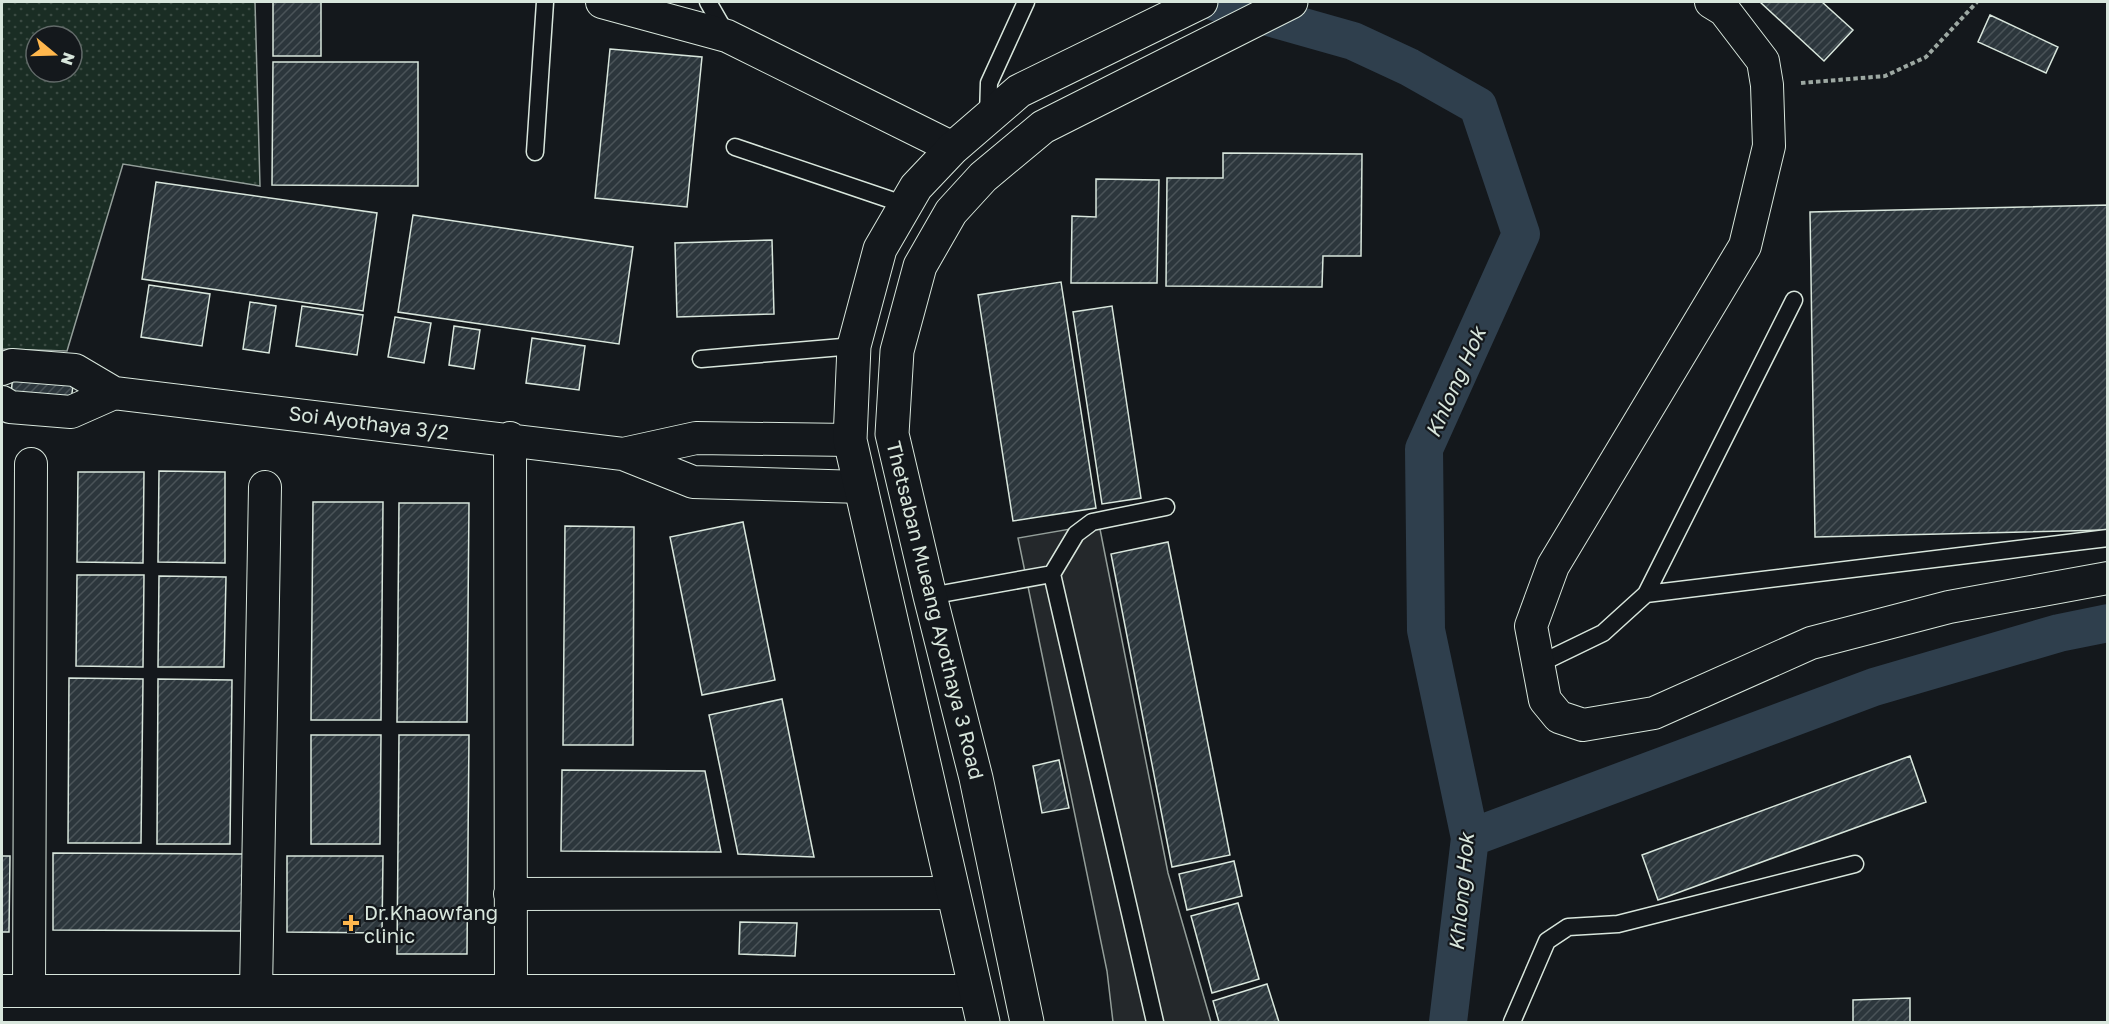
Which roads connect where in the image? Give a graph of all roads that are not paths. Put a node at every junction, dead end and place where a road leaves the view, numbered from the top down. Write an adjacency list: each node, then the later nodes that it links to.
1 (545, 2): 12 (lane)
2 (602, 2): 8 (street)
3 (708, 2): 8 (lane)
4 (1026, 2): 9 (lane)
5 (1202, 2): 9 (street)
6 (1292, 2): 31 (street, Thetsaban Mueang Ayothaya 3 Road)
7 (1711, 2): 32 (street)
8 (727, 36): 11 (street)
9 (988, 116): 11 (street)
10 (735, 147): 13 (lane)
11 (953, 148): 13 (street)
12 (535, 152)
13 (906, 205): 15 (street)
14 (1794, 300): 30 (lane)
15 (854, 346): 16 (lane); 21 (street)
16 (701, 360)
17 (2, 369): 18 (street)
18 (114, 393): 19 (street); 20 (street, Soi Ayothaya 3/2)
19 (2, 402)
20 (510, 438): 22 (street, Soi Ayothaya 3/2); 37 (street)
21 (850, 440): 22 (street, Soi Ayothaya 3/2); 25 (street)
22 (623, 454): 25 (street, Soi Ayothaya 3/2)
23 (31, 464): 38 (street)
24 (265, 487): 39 (street)
25 (861, 487): 34 (street)
26 (1166, 507): 28 (lane)
27 (2108, 538): 30 (lane)
28 (1052, 574): 31 (lane); 44 (lane)
29 (2108, 578): 32 (street)
30 (1646, 594): 32 (lane)
31 (930, 596): 33 (street, Thetsaban Mueang Ayothaya 3 Road)
32 (1537, 665)
33 (976, 778): 34 (street); 43 (street, Thetsaban Mueang Ayothaya 3 Road)
34 (930, 791): 36 (street)
35 (1855, 864): 45 (lane)
36 (953, 893): 37 (street); 41 (street)
37 (510, 894): 40 (street)
38 (15, 991): 39 (street)
39 (256, 991): 40 (street)
40 (511, 991): 41 (street)
41 (976, 991): 42 (street)
42 (983, 1023)
43 (1027, 1023)
44 (1155, 1023)
45 (1512, 1023)

